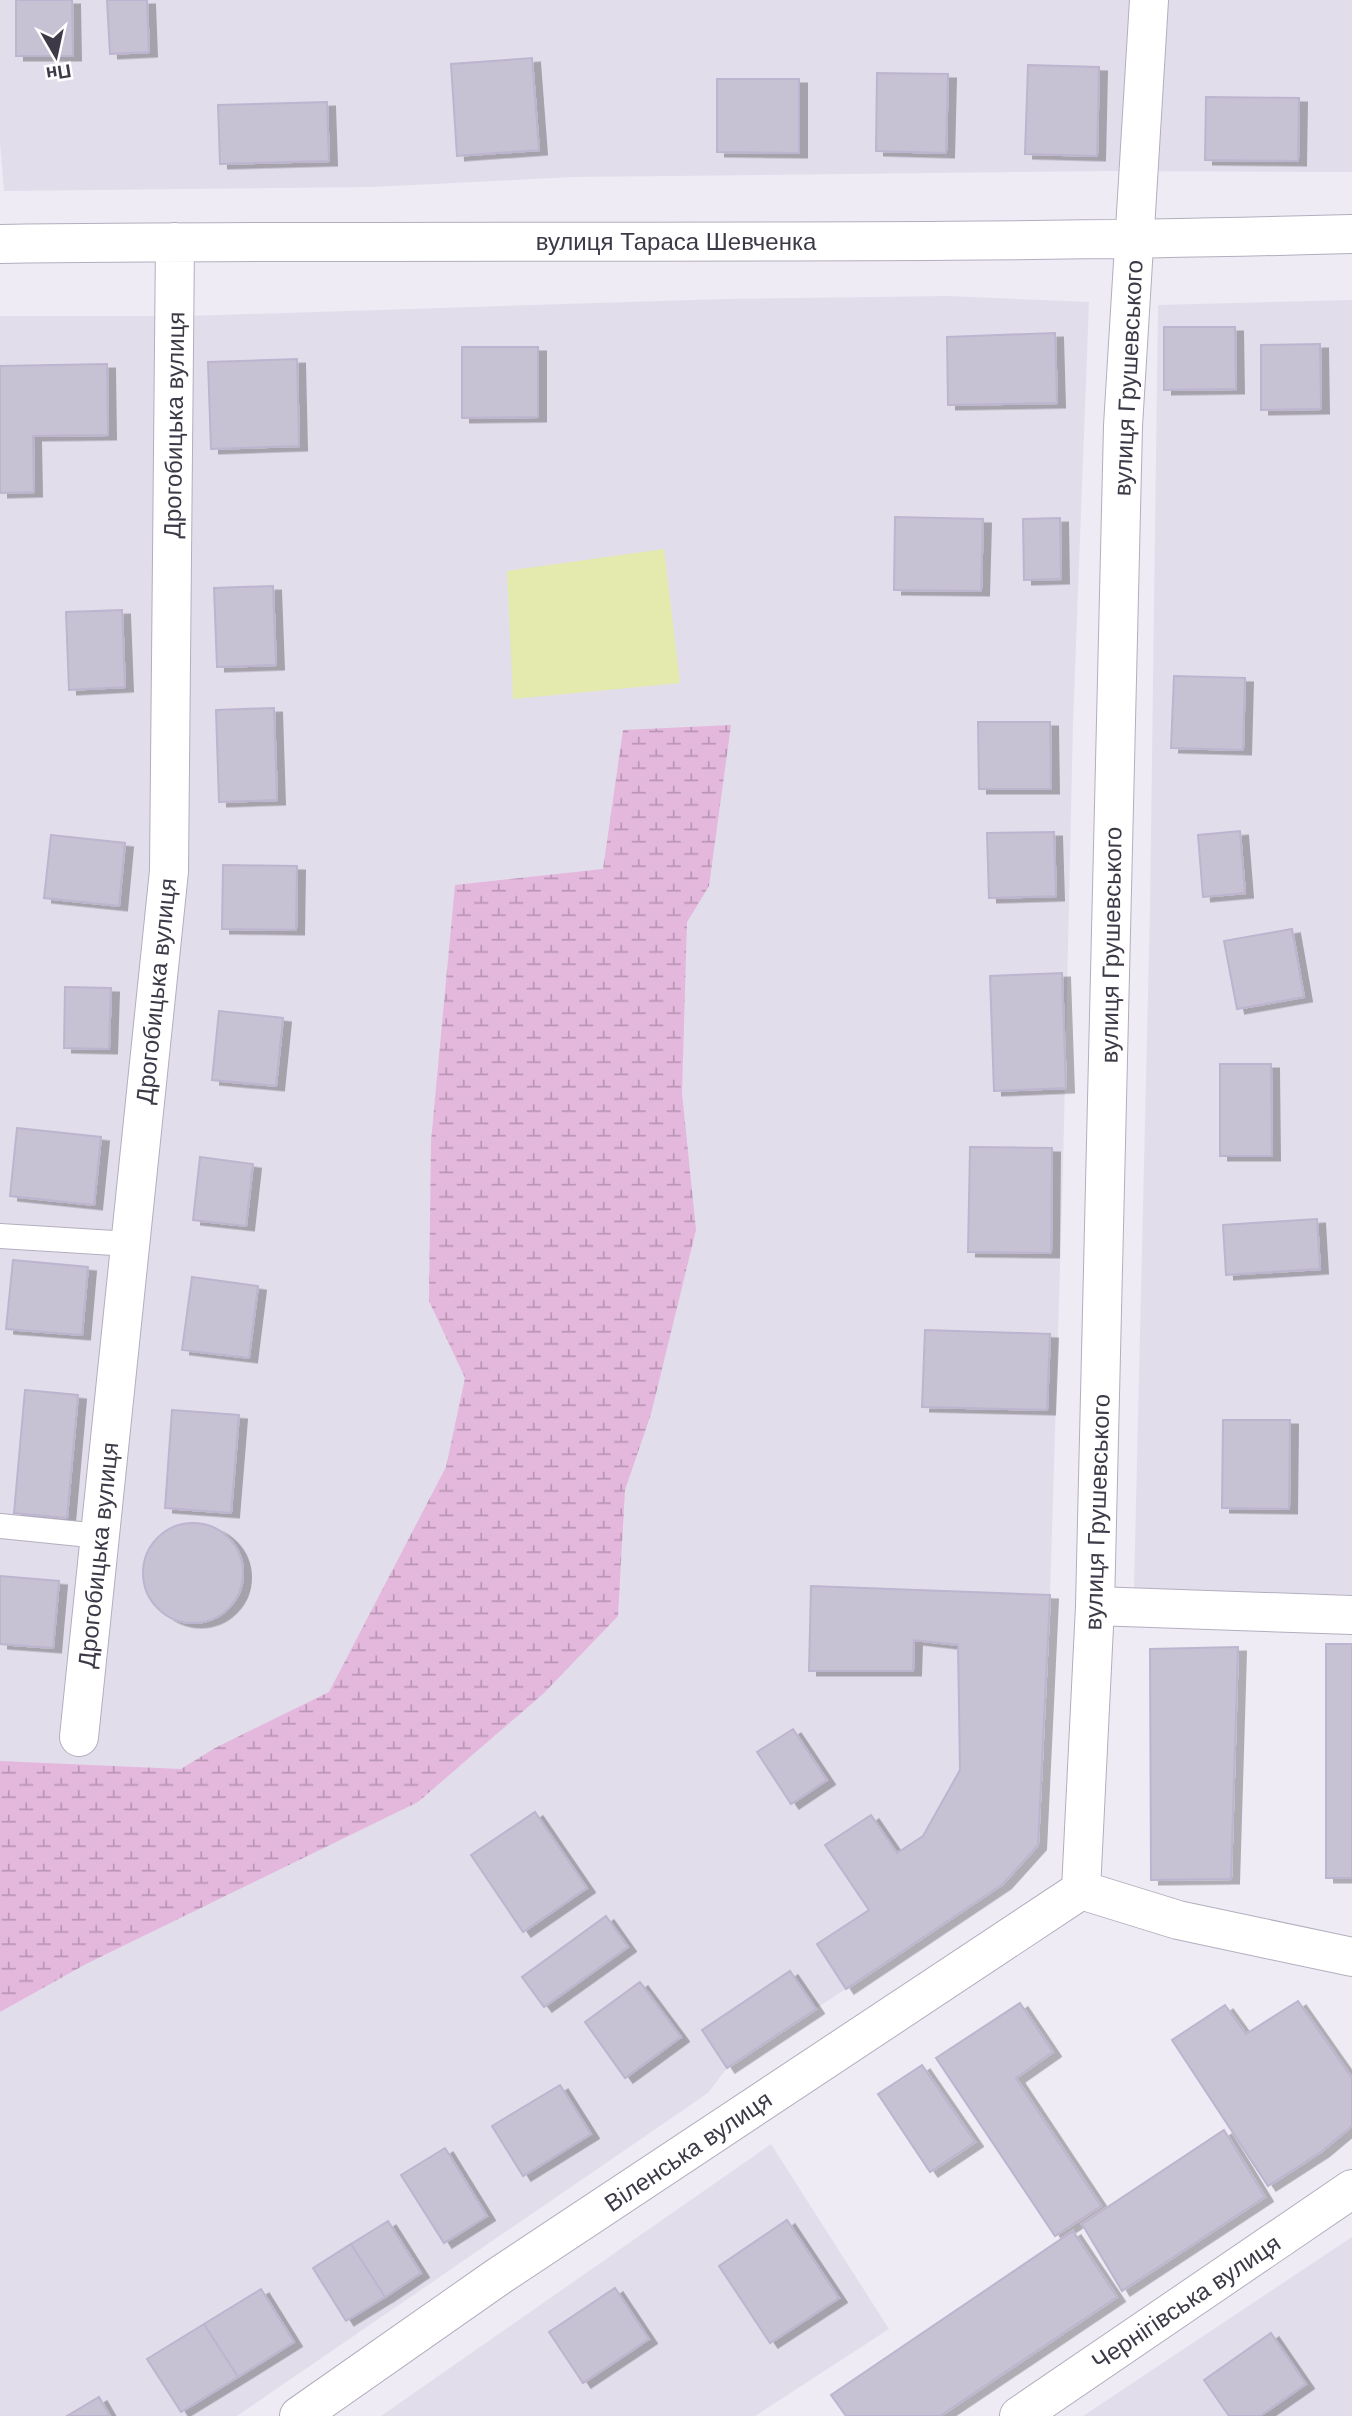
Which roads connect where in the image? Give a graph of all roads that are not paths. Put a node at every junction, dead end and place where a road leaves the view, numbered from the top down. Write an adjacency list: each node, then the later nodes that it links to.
1 (1149, 0): 3 (street, вулиця Грушевського)
2 (1352, 234): 3 (street, вулиця Тараса Шевченка)
3 (1134, 240): 4 (street, вулиця Тараса Шевченка); 10 (street, вулиця Грушевського)
4 (175, 242): 5 (street, вулиця Тараса Шевченка); 7 (street, Дрогобицька вулиця)
5 (0, 244)
6 (0, 1236): 7 (lane)
7 (130, 1244): 9 (street, Дрогобицька вулиця)
8 (0, 1526): 9 (lane)
9 (100, 1536): 12 (street, Дрогобицька вулиця)
10 (1095, 1606): 11 (street); 13 (street, вулиця Грушевського)
11 (1352, 1615)
12 (79, 1737)
13 (1081, 1890): 14 (street); 16 (street, Віленська вулиця)
14 (1352, 1957)
15 (1352, 2189): 17 (street, Чернігівська вулиця)
16 (299, 2416)
17 (1020, 2416)

